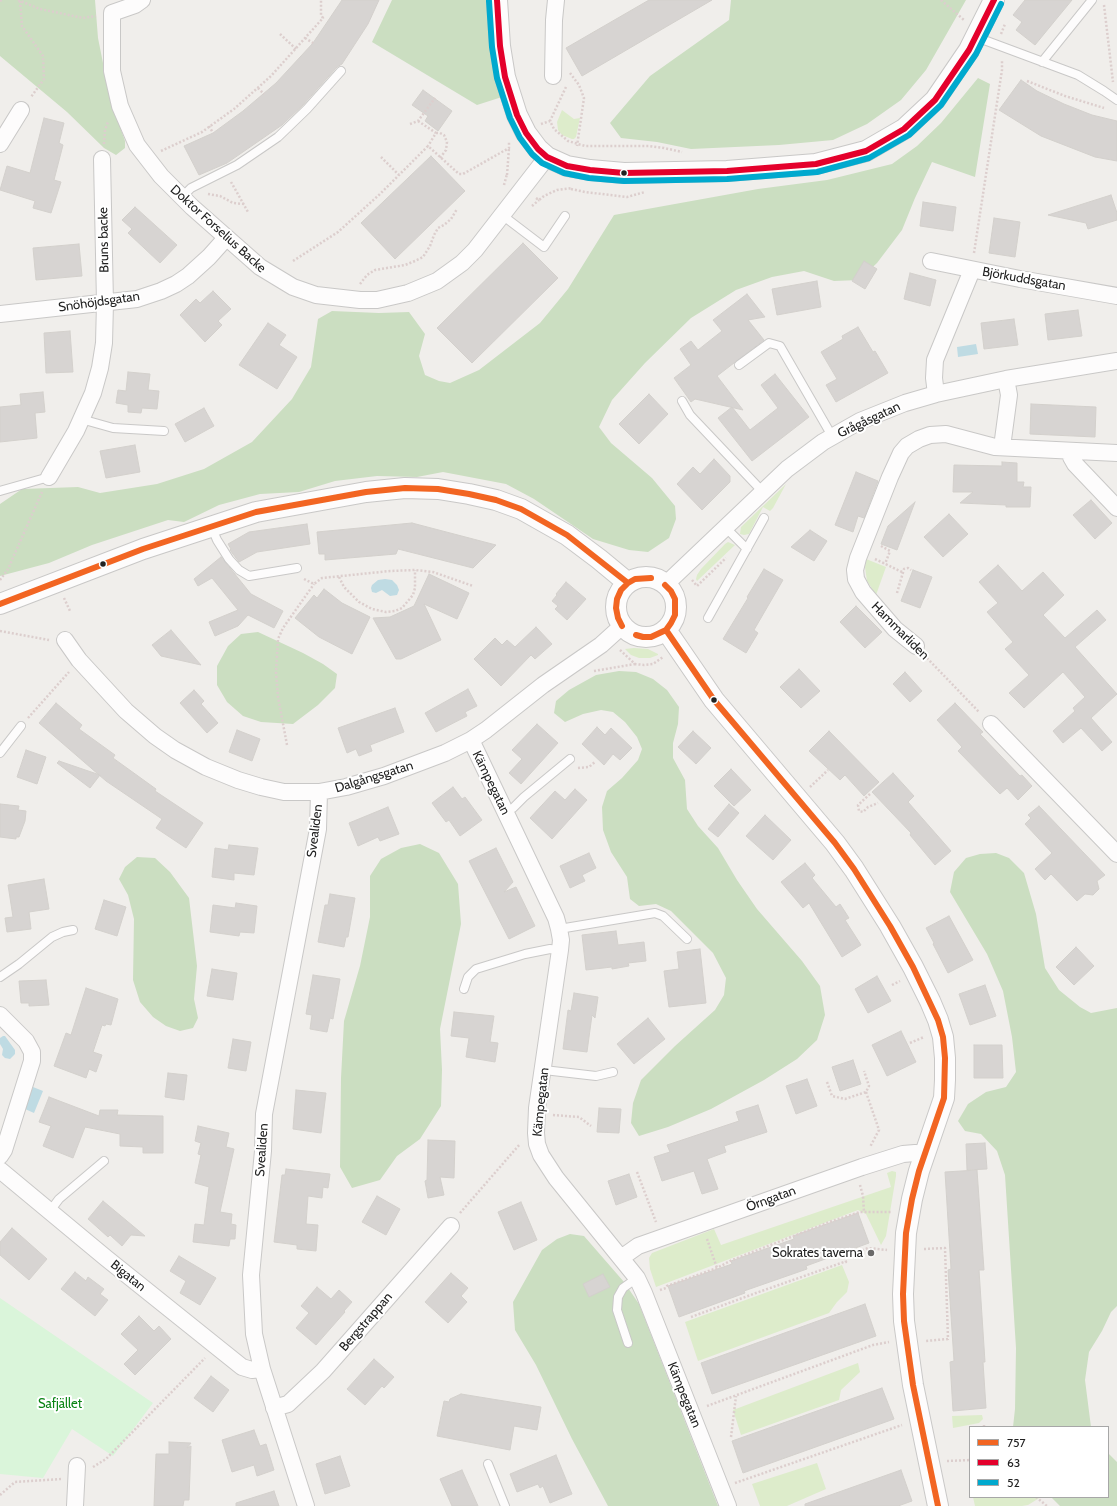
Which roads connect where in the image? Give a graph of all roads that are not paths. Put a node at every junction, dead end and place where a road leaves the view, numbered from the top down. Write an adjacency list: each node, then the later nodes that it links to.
1 (142, 0): 15 (street, Doktor Forselius Backe)
2 (497, 0): 13 (street)
3 (556, 0): 9 (street)
4 (994, 0): 6 (street)
5 (1092, 0): 7 (lane)
6 (968, 31): 7 (lane); 13 (street)
7 (1042, 62): 10 (lane)
8 (341, 71): 15 (lane)
9 (553, 76)
10 (1116, 99)
11 (21, 110): 12 (street)
12 (0, 144)
13 (546, 157): 16 (street, Doktor Forselius Backe)
14 (102, 159): 22 (street, Bruns backe)
15 (186, 193): 18 (street, Doktor Forselius Backe)
16 (502, 215): 17 (lane); 18 (street, Doktor Forselius Backe)
17 (565, 216)
18 (226, 238): 22 (street, Snöhöjdsgatan)
19 (931, 261): 20 (street, Björkuddsgatan)
20 (973, 263): 21 (street, Björkuddsgatan); 27 (street)
21 (1117, 296)
22 (105, 303): 23 (street, Snöhöjdsgatan); 29 (street, Bruns backe)
23 (0, 314)
24 (1117, 361): 26 (street, Grågåsgatan)
25 (739, 365): 31 (lane)
26 (1006, 379): 27 (street, Grågåsgatan); 32 (street)
27 (936, 394): 31 (street, Grågåsgatan)
28 (682, 401): 37 (lane)
29 (81, 419): 30 (lane); 35 (street, Bruns backe)
30 (164, 431)
31 (832, 436): 37 (street, Grågåsgatan)
32 (1002, 447): 33 (street, Hammarliden); 51 (street, Hammarliden)
33 (1071, 451): 34 (street, Hammarliden); 38 (street)
34 (1117, 453)
35 (49, 477): 36 (lane)
36 (0, 491)
37 (762, 491): 41 (street, Grågåsgatan)
38 (1117, 508)
39 (764, 518): 42 (lane)
40 (211, 526): 43 (lane); 44 (street); 46 (street)
41 (725, 527): 42 (lane); 45 (street, Grågåsgatan)
42 (744, 546): 47 (lane)
43 (297, 568)
44 (628, 583): 45 (street); 48 (street)
45 (665, 585): 49 (street)
46 (0, 604)
47 (708, 618)
48 (622, 626): 49 (street); 54 (street, Dalgångsgatan)
49 (666, 630): 69 (street)
50 (64, 640): 57 (street, Dalgångsgatan)
51 (916, 646)
52 (991, 724): 59 (street)
53 (21, 726): 55 (lane)
54 (471, 740): 57 (street, Dalgångsgatan); 58 (street, Kämpegatan)
55 (0, 753)
56 (570, 759): 58 (lane)
57 (319, 792): 78 (street, Svealiden)
58 (505, 812): 60 (street, Kämpegatan)
59 (1117, 854)
60 (559, 928): 62 (lane); 63 (street, Kämpegatan)
61 (73, 930): 64 (lane)
62 (687, 939)
63 (560, 950): 65 (lane); 67 (street, Kämpegatan)
64 (0, 977)
65 (464, 989)
66 (0, 1015): 70 (street)
67 (544, 1070): 68 (lane); 75 (street, Kämpegatan)
68 (613, 1072)
69 (925, 1154): 75 (street, Örngatan); 86 (street)
70 (0, 1156)
71 (104, 1161): 73 (lane)
72 (0, 1170): 73 (street, Bigatan)
73 (50, 1211): 78 (street, Bigatan)
74 (451, 1226): 79 (street, Bergstrappan)
75 (622, 1258): 76 (street, Kämpegatan)
76 (637, 1278): 77 (lane); 85 (street, Kämpegatan)
77 (628, 1343)
78 (262, 1369): 79 (street, Svealiden)
79 (274, 1408): 83 (street, Svealiden)
80 (488, 1464): 84 (lane)
81 (77, 1466): 82 (street)
82 (75, 1506)
83 (306, 1506)
84 (505, 1506)
85 (728, 1506)
86 (938, 1506)

